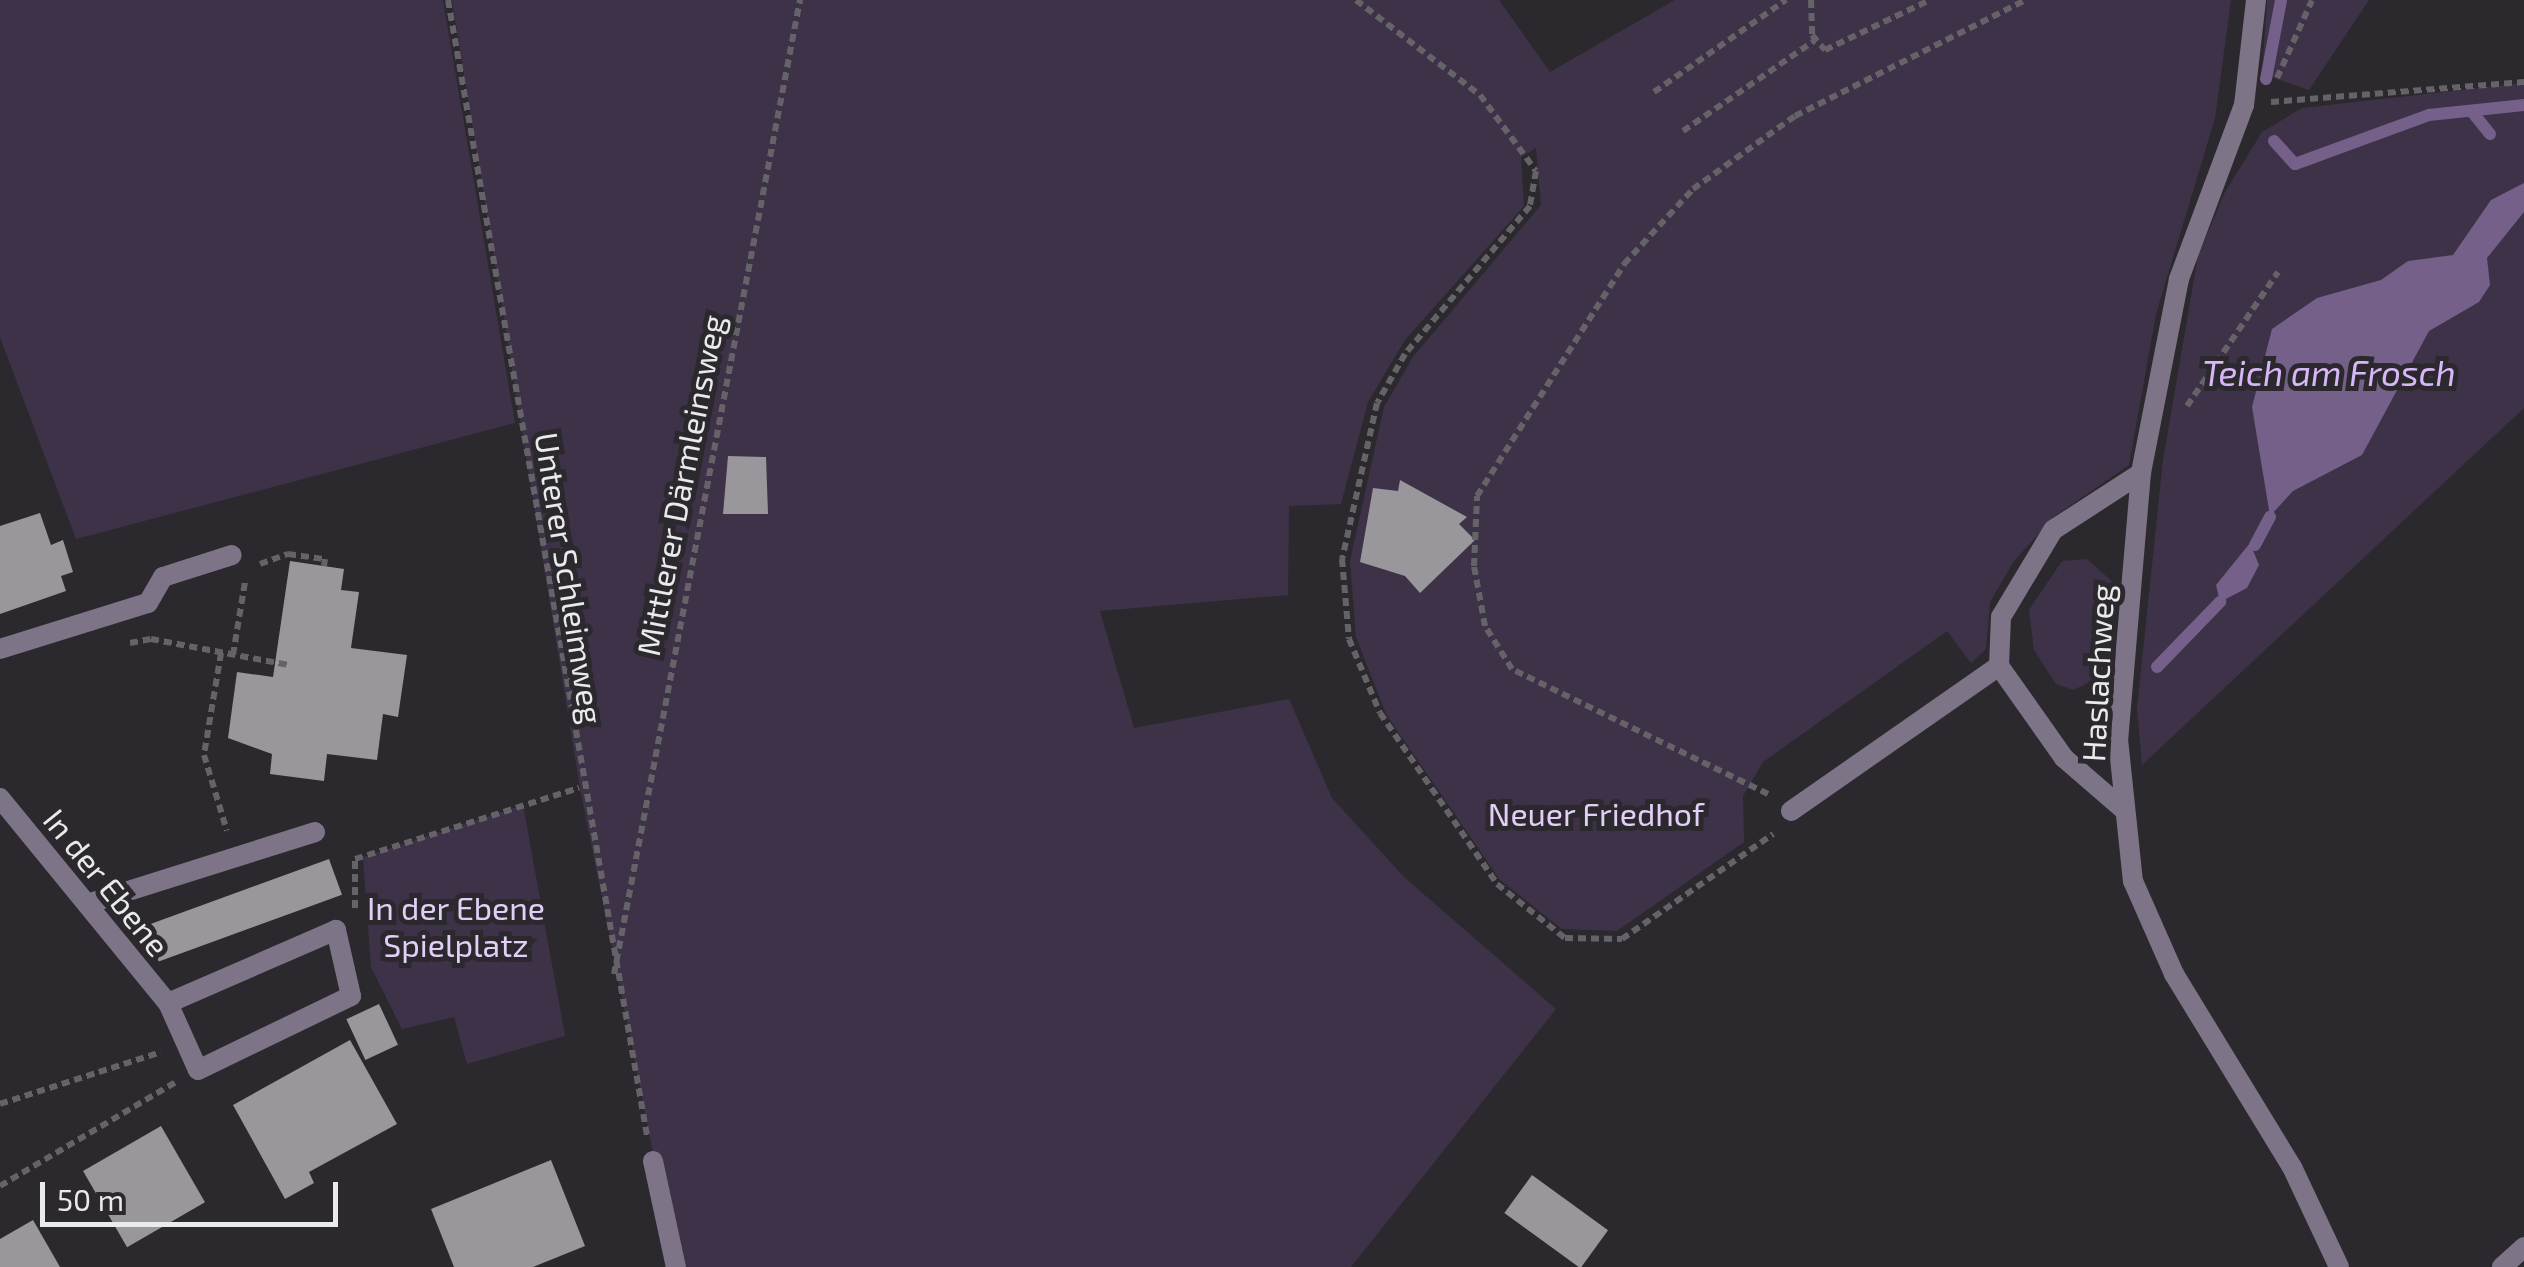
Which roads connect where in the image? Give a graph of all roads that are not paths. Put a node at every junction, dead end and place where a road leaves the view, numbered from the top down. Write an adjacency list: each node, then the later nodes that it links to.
1 (2256, 0): 2 (street, Haslachweg)
2 (2142, 473): 5 (street); 7 (street, Haslachweg)
3 (232, 555): 4 (street)
4 (0, 649)
5 (1999, 666): 7 (street); 8 (street)
6 (0, 798): 10 (street, In der Ebene)
7 (2123, 809): 15 (street, Haslachweg)
8 (1791, 812)
9 (314, 832): 10 (street)
10 (87, 904): 11 (street, In der Ebene)
11 (168, 1003): 11 (street, In der Ebene)
12 (653, 1162): 14 (street)
13 (2524, 1247): 16 (street)
14 (676, 1267)
15 (2339, 1267)
16 (2502, 1267)

